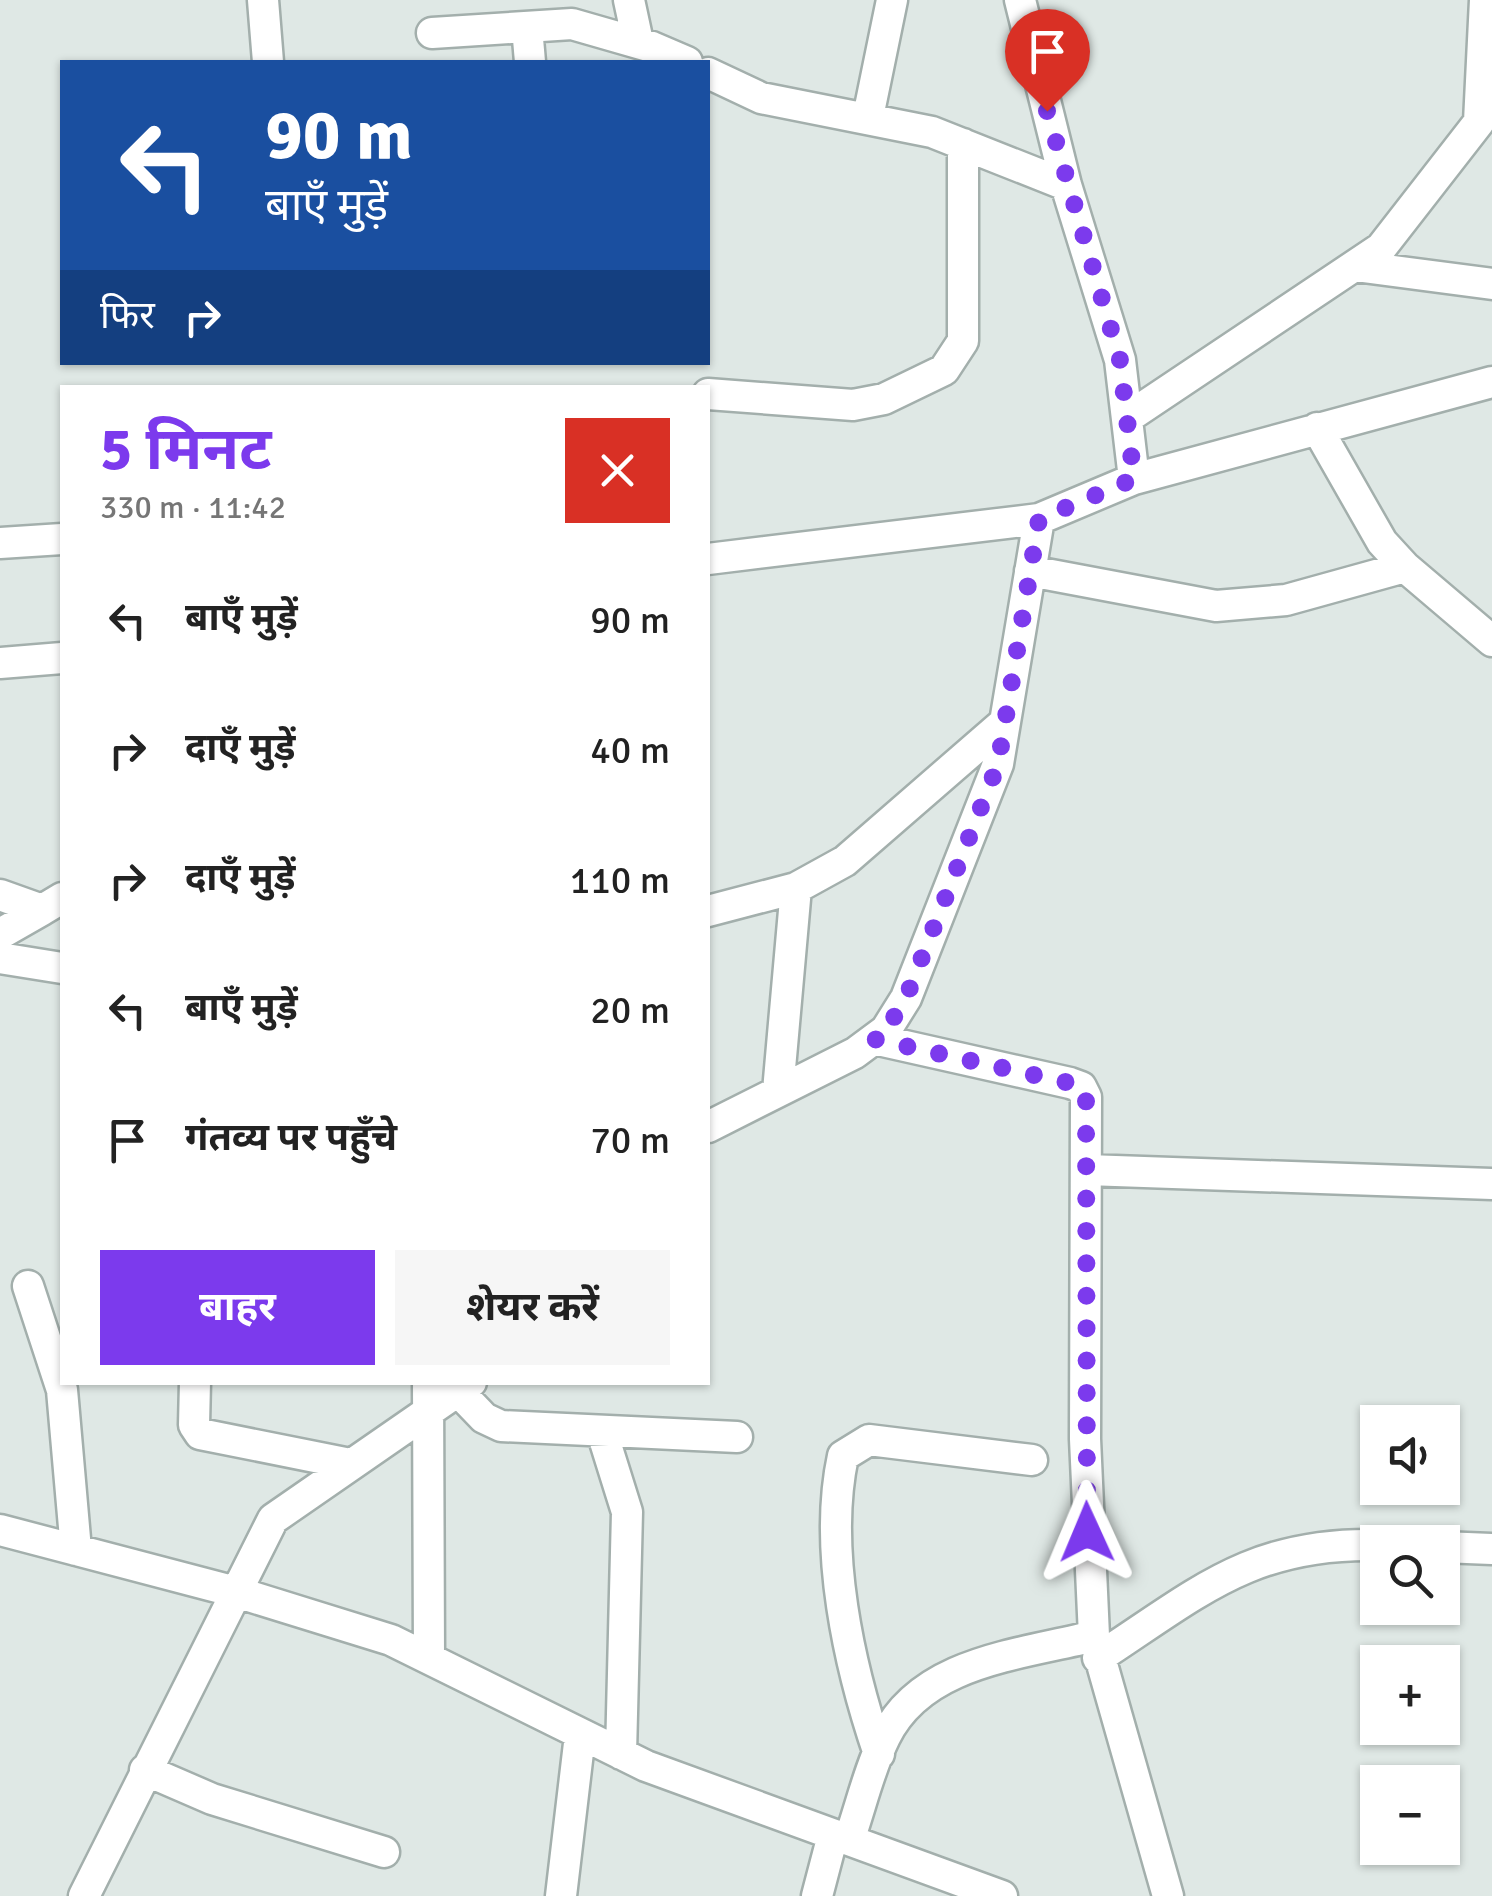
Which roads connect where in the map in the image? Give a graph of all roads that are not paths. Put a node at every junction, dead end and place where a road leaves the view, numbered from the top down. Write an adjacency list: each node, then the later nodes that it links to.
1 (263, 0): 9 (street)
2 (629, 0): 8 (street)
3 (892, 0): 14 (street)
4 (1020, 0): 16 (street)
5 (1485, 0): 13 (street)
6 (527, 27): 7 (street); 8 (street); 10 (street)
7 (432, 33)
8 (638, 42): 11 (street)
9 (268, 60)
10 (530, 60)
11 (682, 60)
12 (710, 74): 14 (street)
13 (1486, 97): 17 (street)
14 (868, 117): 15 (street)
15 (963, 144): 16 (street); 20 (street)
16 (1066, 185): 21 (street)
17 (1354, 266): 18 (street); 21 (street)
18 (1492, 284)
19 (1492, 382): 22 (street)
20 (710, 394)
21 (1127, 418): 23 (street)
22 (1317, 428): 23 (street); 28 (street)
23 (1134, 479): 24 (street)
24 (1039, 519): 27 (street); 29 (street)
25 (60, 540): 26 (street)
26 (0, 542)
27 (710, 558)
28 (1405, 567): 29 (street); 30 (street)
29 (1030, 571): 33 (street)
30 (1492, 642)
31 (60, 658): 32 (street)
32 (0, 663)
33 (1005, 722): 34 (street); 41 (street)
34 (796, 888): 37 (street); 42 (street)
35 (0, 895): 36 (street)
36 (52, 904): 38 (street)
37 (710, 910)
38 (0, 934)
39 (0, 958): 40 (street)
40 (60, 968)
41 (874, 1039): 42 (street); 44 (street)
42 (778, 1091): 43 (street)
43 (710, 1126)
44 (1087, 1170): 45 (street); 62 (street)
45 (1492, 1184)
46 (28, 1286): 47 (street)
47 (60, 1384)
48 (60, 1385): 60 (street)
49 (195, 1385): 55 (street)
50 (464, 1387): 51 (street); 52 (street)
51 (429, 1394): 55 (street); 63 (street)
52 (602, 1432): 53 (street); 65 (street)
53 (737, 1437)
54 (1032, 1460): 66 (street)
55 (350, 1464): 61 (street)
56 (0, 1530): 60 (street)
57 (1360, 1546): 62 (street)
58 (1460, 1547): 59 (street)
59 (1492, 1549)
60 (76, 1550): 61 (street)
61 (236, 1592): 63 (street); 67 (street)
62 (1096, 1647): 66 (street); 74 (street)
63 (429, 1658): 64 (street)
64 (580, 1735): 65 (street); 71 (street)
65 (620, 1754): 68 (street)
66 (879, 1754): 68 (street)
67 (145, 1770): 69 (street); 70 (street)
68 (841, 1837): 72 (street); 73 (street)
69 (384, 1852)
70 (84, 1896)
71 (561, 1896)
72 (817, 1896)
73 (1002, 1896)
74 (1168, 1896)

